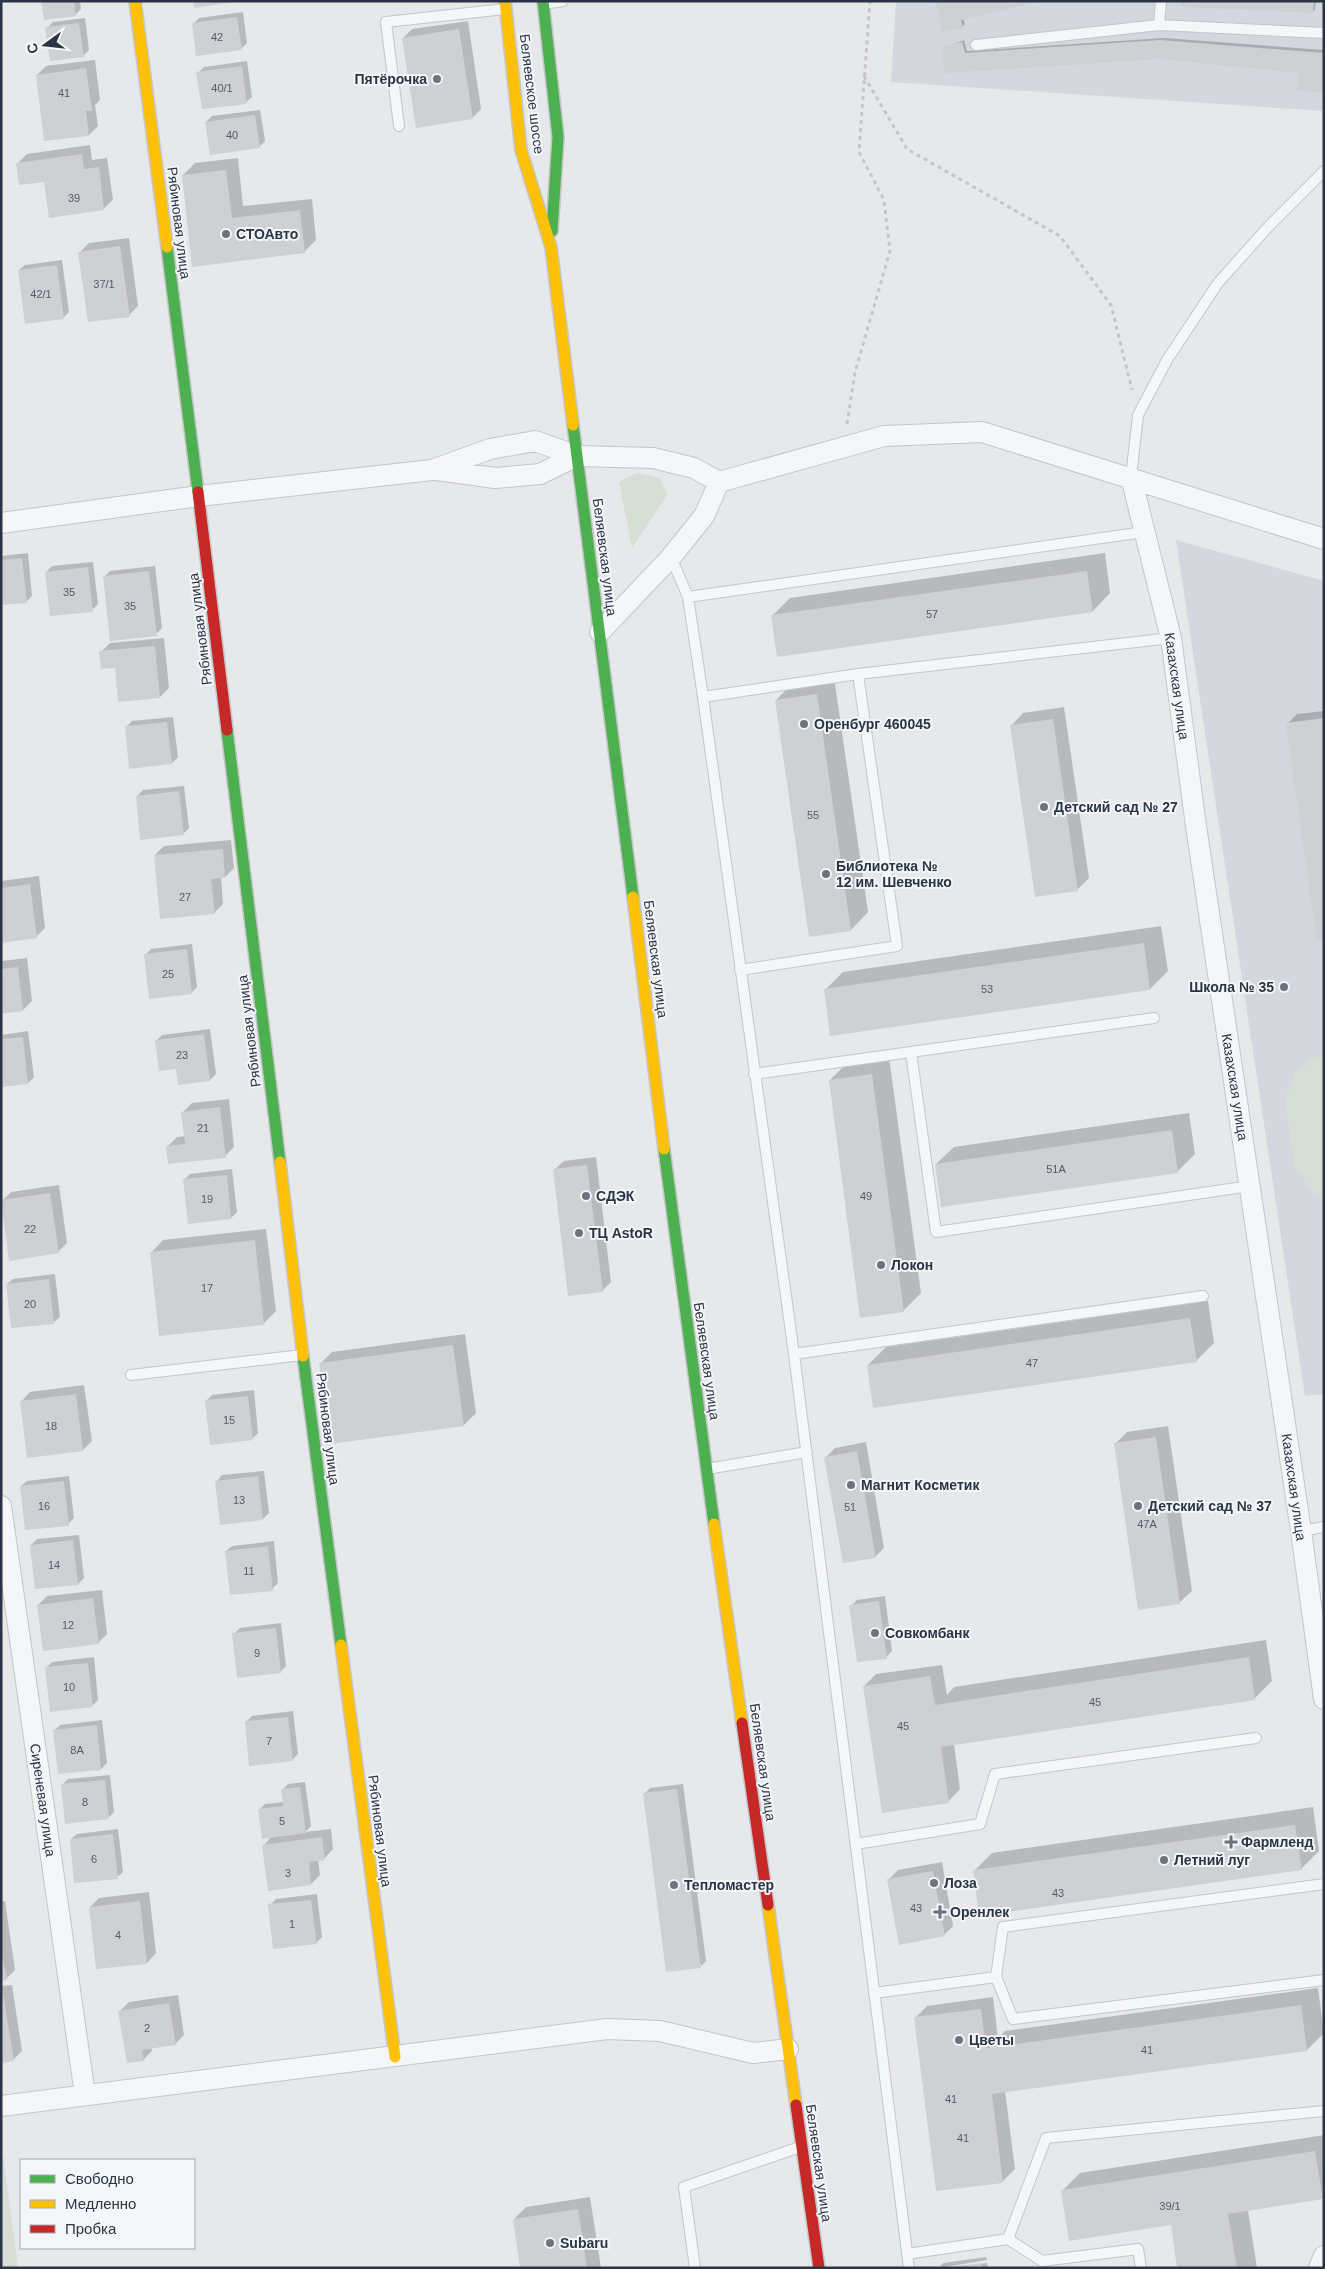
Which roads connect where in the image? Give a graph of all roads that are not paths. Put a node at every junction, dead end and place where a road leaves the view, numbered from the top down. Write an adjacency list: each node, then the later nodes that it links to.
1 (135, 1): 16 (main road, Рябиновая улица)
2 (563, 1): 4 (lane)
3 (1161, 1): 6 (lane)
4 (543, 3): 11 (main road, Беляевское шоссе)
5 (506, 5): 9 (lane); 11 (main road, Беляевское шоссе)
6 (1159, 25): 7 (lane); 8 (lane)
7 (1324, 33)
8 (976, 44)
9 (399, 126)
10 (1324, 171): 14 (lane)
11 (551, 248): 12 (main road, Беляевское шоссе)
12 (577, 456): 13 (street); 13 (street); 15 (street); 22 (main road, Беляевская улица)
13 (432, 470): 16 (street)
14 (1131, 477): 15 (street); 18 (street, Казахская улица); 19 (street)
15 (719, 482): 20 (street)
16 (199, 496): 17 (street); 33 (main road, Рябиновая улица)
17 (1, 523)
18 (1144, 532): 21 (lane); 23 (street, Казахская улица)
19 (1324, 539)
20 (671, 557): 21 (lane); 22 (street)
21 (688, 597): 25 (lane)
22 (600, 632): 36 (main road, Беляевская улица)
23 (1171, 638): 24 (lane); 30 (street, Казахская улица)
24 (858, 674): 25 (lane); 26 (lane)
25 (703, 697): 26 (lane)
26 (740, 970): 29 (lane)
27 (1154, 1018): 28 (lane)
28 (911, 1052): 29 (lane); 30 (lane)
29 (754, 1074): 32 (lane)
30 (1250, 1186): 39 (street, Казахская улица)
31 (1203, 1296): 32 (lane)
32 (794, 1354): 35 (lane)
33 (303, 1355): 34 (lane); 49 (main road, Рябиновая улица)
34 (131, 1375)
35 (807, 1452): 36 (lane); 43 (lane)
36 (707, 1469): 48 (main road, Беляевская улица)
37 (1, 1506): 50 (street, Сиреневая улица)
38 (1324, 1527): 39 (lane)
39 (1301, 1531): 40 (street, Казахская улица)
40 (1321, 1662): 41 (street, Казахская улица)
41 (1324, 1699)
42 (1256, 1738): 43 (lane)
43 (856, 1844): 47 (lane)
44 (1324, 1884): 45 (lane)
45 (996, 1977): 46 (lane); 47 (lane)
46 (1324, 1980)
47 (874, 1993): 55 (lane)
48 (788, 2050): 49 (street); 53 (main road, Беляевская улица)
49 (395, 2057): 50 (street)
50 (85, 2095): 51 (street)
51 (1, 2106)
52 (1324, 2112): 54 (lane)
53 (801, 2147): 57 (lane); 58 (main road, Беляевская улица)
54 (1008, 2239): 55 (lane); 60 (lane)
55 (906, 2254): 59 (lane)
56 (1324, 2256): 61 (street)
57 (695, 2268)
58 (819, 2268)
59 (909, 2268)
60 (1140, 2268)
61 (1319, 2268)

